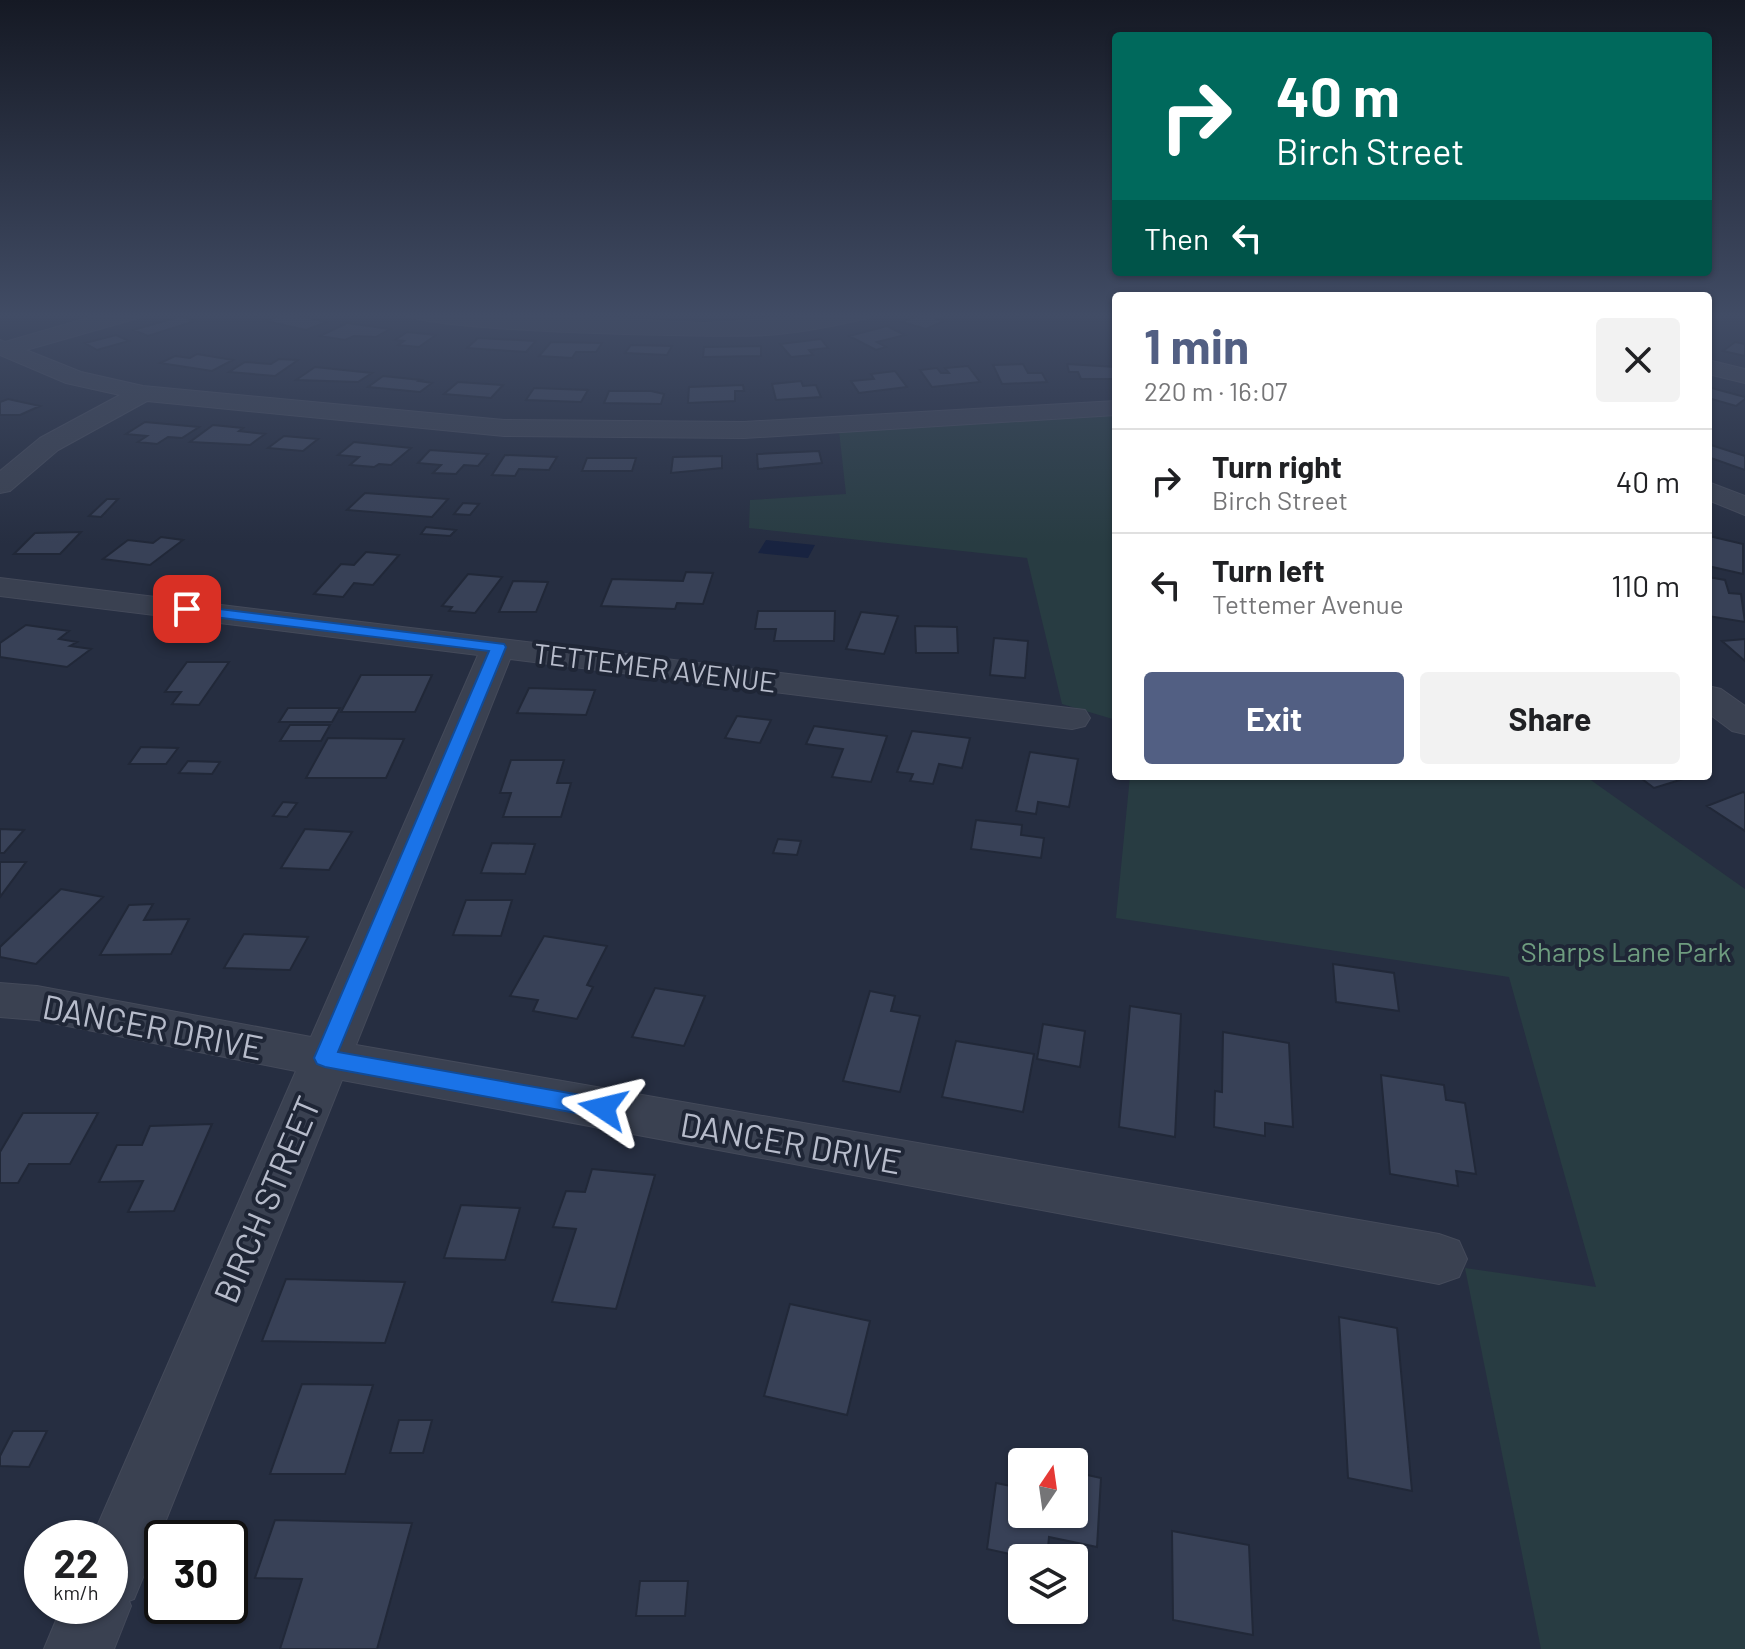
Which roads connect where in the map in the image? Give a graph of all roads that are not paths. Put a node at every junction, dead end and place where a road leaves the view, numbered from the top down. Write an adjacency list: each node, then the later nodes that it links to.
1 (129, 390): 2 (street)
2 (143, 393): 3 (street); 4 (street)
3 (1112, 408)
4 (0, 485)
5 (1712, 492): 6 (street)
6 (1745, 506)
7 (0, 587): 8 (street, TETTEMER AVENUE)
8 (498, 647): 10 (street, TETTEMER AVENUE); 13 (street, BIRCH STREET)
9 (1712, 700): 11 (street)
10 (1072, 718)
11 (1745, 723)
12 (0, 1000): 13 (street, DANCER DRIVE)
13 (325, 1058): 14 (street, DANCER DRIVE); 15 (street, BIRCH STREET)
14 (1439, 1259)
15 (128, 1532)
16 (89, 1624): 17 (street)
17 (79, 1649)

